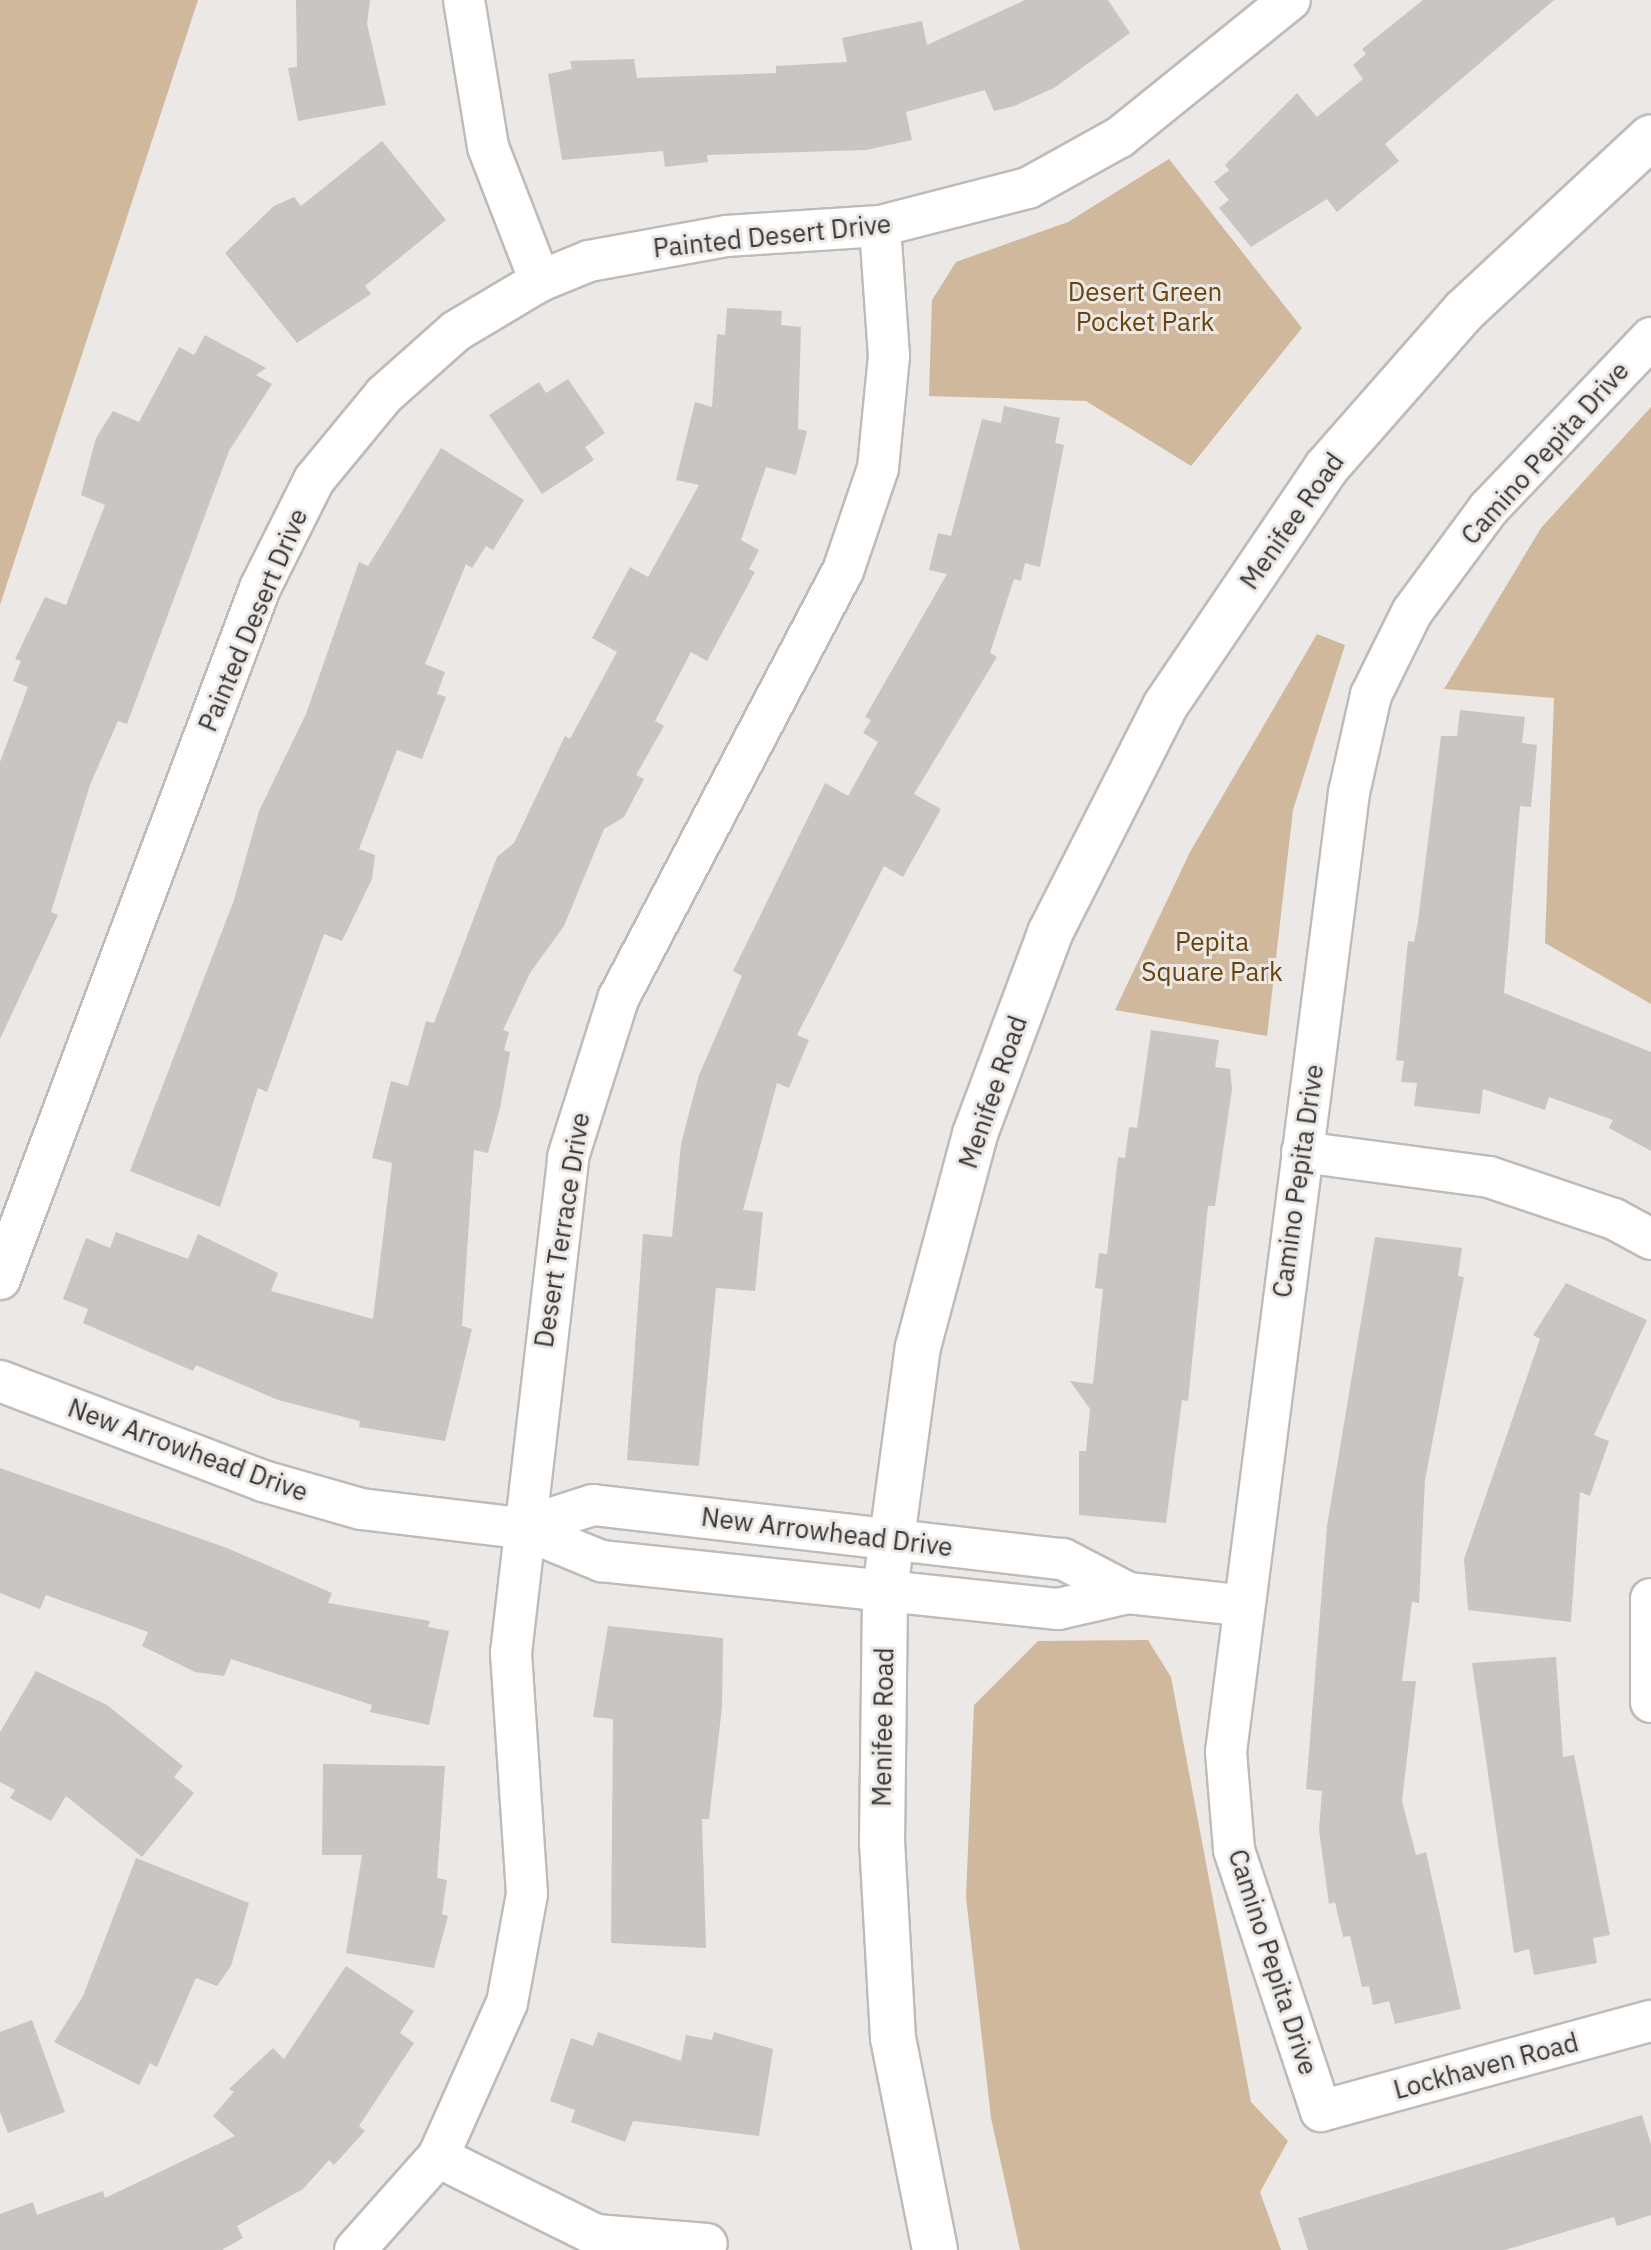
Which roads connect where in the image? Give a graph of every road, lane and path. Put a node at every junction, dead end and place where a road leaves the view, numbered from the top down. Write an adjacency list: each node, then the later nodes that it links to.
1 (464, 0): 5 (street)
2 (1290, 0): 4 (street, Painted Desert Drive)
3 (1651, 137): 12 (main road, Menifee Road)
4 (880, 226): 5 (street, Painted Desert Drive); 11 (street, Desert Terrace Drive)
5 (540, 281): 9 (street, Painted Desert Drive)
6 (1651, 338): 7 (street, Camino Pepita Drive)
7 (1302, 1152): 8 (street); 16 (street, Camino Pepita Drive)
8 (1651, 1239)
9 (0, 1279)
10 (0, 1381): 11 (street, New Arrowhead Drive)
11 (521, 1528): 12 (street, New Arrowhead Drive); 13 (street, New Arrowhead Drive); 20 (street, Desert Terrace Drive)
12 (892, 1539): 13 (main road, Menifee Road); 14 (street, New Arrowhead Drive)
13 (885, 1590): 14 (street, New Arrowhead Drive); 23 (main road, Menifee Road)
14 (1128, 1593): 16 (street, New Arrowhead Drive)
15 (1651, 1599): 17 (street)
16 (1239, 1605): 19 (street, Camino Pepita Drive)
17 (1651, 1702)
18 (1651, 2021): 19 (street, Lockhaven Road)
19 (1321, 2111)
20 (438, 2157): 21 (street); 22 (street, Desert Terrace Drive)
21 (707, 2244)
22 (355, 2250)
23 (935, 2250)

